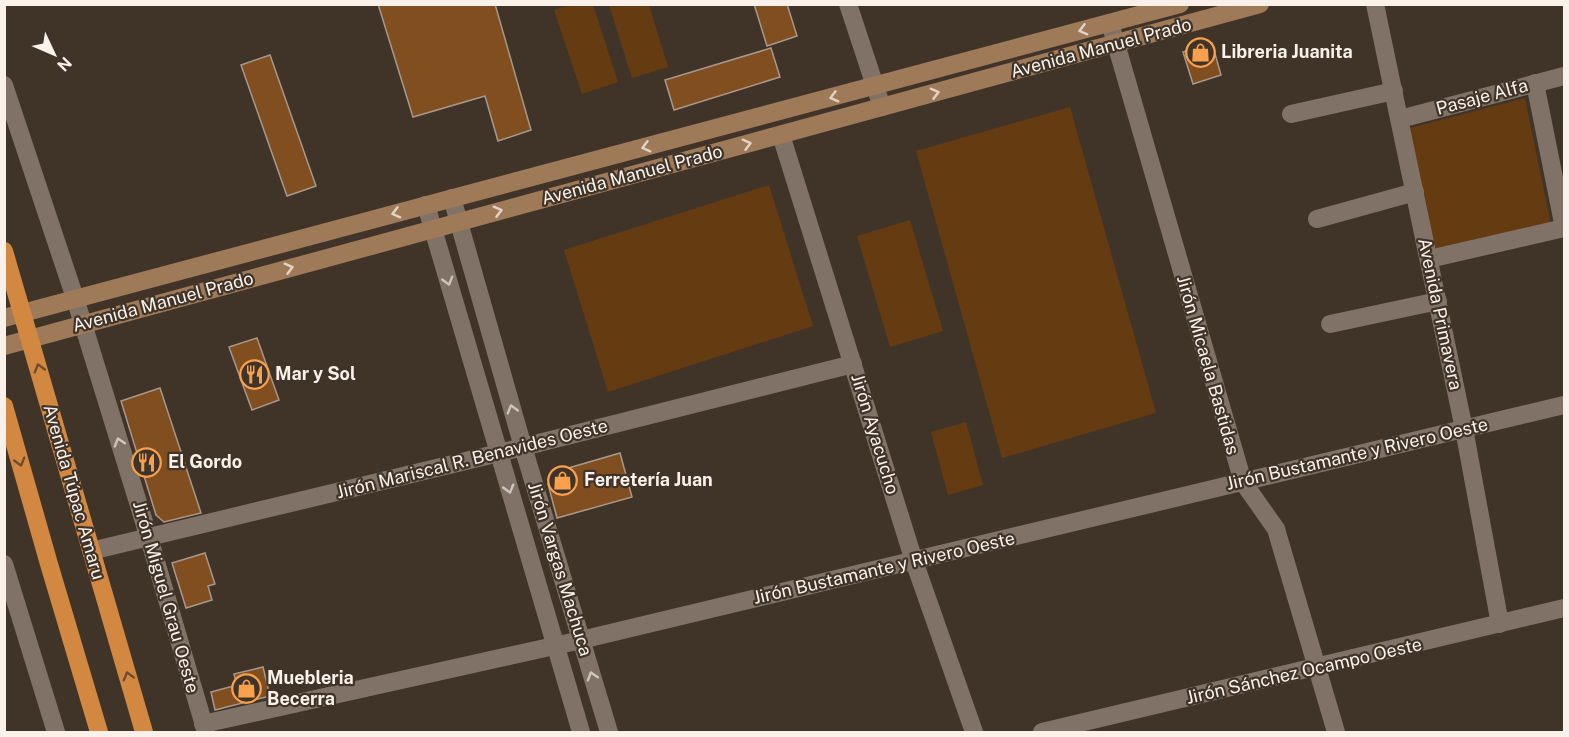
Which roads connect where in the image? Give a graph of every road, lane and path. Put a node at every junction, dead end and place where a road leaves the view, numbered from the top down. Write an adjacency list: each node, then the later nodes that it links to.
1 (848, 4): 10 (street)
2 (1180, 4): 5 (main road, Avenida Manuel Prado)
3 (1260, 4): 6 (main road, Avenida Manuel Prado)
4 (1375, 4): 11 (street, Avenida Primavera)
5 (1110, 23): 6 (street, Jirón Micaela Bastidas); 10 (main road, Avenida Manuel Prado, one-way to 10)
6 (1116, 44): 12 (main road, Avenida Manuel Prado, one-way to 6); 39 (street, Jirón Micaela Bastidas)
7 (1564, 76): 8 (street, Pasaje Alfa)
8 (1535, 83): 14 (street, Pasaje Alfa); 21 (street)
9 (4, 85): 25 (street, Jirón Miguel Grau Oeste)
10 (875, 86): 12 (street); 17 (main road, Avenida Manuel Prado, one-way to 17)
11 (1394, 91): 13 (street); 14 (street, Avenida Primavera)
12 (882, 107): 15 (main road, Avenida Manuel Prado)
13 (1291, 114)
14 (1400, 119): 16 (street, Avenida Primavera)
15 (781, 135): 20 (main road, Avenida Manuel Prado, one-way to 15); 33 (street, Jirón Ayacucho)
16 (1415, 192): 19 (street); 24 (street, Avenida Primavera)
17 (452, 198): 18 (main road, Avenida Manuel Prado); 20 (street, Jirón Vargas Machuca)
18 (426, 205): 22 (street, Jirón Vargas Machuca); 25 (main road, Avenida Manuel Prado, one-way to 25)
19 (1317, 219)
20 (459, 222): 22 (main road, Avenida Manuel Prado); 37 (street, Jirón Vargas Machuca, one-way to 20)
21 (1564, 228): 24 (street)
22 (433, 229): 29 (main road, Avenida Manuel Prado, one-way to 22); 38 (street, Jirón Vargas Machuca, one-way to 38)
23 (4, 251): 27 (highway, Avenida Túpac Amaru)
24 (1429, 259): 26 (street, Avenida Primavera)
25 (75, 298): 27 (main road, Avenida Manuel Prado); 29 (street, Jirón Miguel Grau Oeste)
26 (1438, 301): 30 (street); 36 (street, Avenida Primavera)
27 (23, 312): 28 (main road, Avenida Manuel Prado); 31 (highway, Avenida Túpac Amaru)
28 (4, 318)
29 (82, 324): 31 (main road, Avenida Manuel Prado); 40 (street, Jirón Miguel Grau Oeste, one-way to 29)
30 (1330, 324)
31 (30, 338): 32 (main road, Avenida Manuel Prado); 41 (highway, Avenida Túpac Amaru, one-way to 31)
32 (4, 346)
33 (853, 364): 37 (street, Jirón Mariscal R. Benavides Oeste); 42 (street, Jirón Ayacucho)
34 (1564, 405): 36 (street, Jirón Bustamante y Rivero Oeste)
35 (4, 406): 51 (highway, one-way to 51)
36 (1464, 429): 39 (street, Jirón Bustamante y Rivero Oeste); 45 (street, Avenida Primavera)
37 (523, 447): 38 (street, Jirón Mariscal R. Benavides Oeste); 46 (street, Jirón Vargas Machuca)
38 (499, 453): 40 (street, Jirón Mariscal R. Benavides Oeste); 47 (street, Jirón Vargas Machuca, one-way to 47)
39 (1243, 482): 42 (street, Jirón Bustamante y Rivero Oeste); 48 (street, Jirón Micaela Bastidas)
40 (149, 538): 41 (street, Jirón Mariscal R. Benavides Oeste); 49 (street, Jirón Miguel Grau Oeste)
41 (91, 552): 52 (highway, Avenida Túpac Amaru, one-way to 41)
42 (914, 561): 46 (street, Jirón Bustamante y Rivero Oeste); 55 (street, Jirón Ayacucho)
43 (4, 564): 50 (street)
44 (1564, 608): 45 (street, Jirón Sánchez Ocampo Oeste)
45 (1500, 624): 48 (street, Jirón Sánchez Ocampo Oeste)
46 (581, 640): 47 (street, Jirón Bustamante y Rivero Oeste); 54 (street, Jirón Vargas Machuca, one-way to 46)
47 (555, 645): 49 (street, Jirón Bustamante y Rivero Oeste); 53 (street, Jirón Vargas Machuca)
48 (1318, 667): 56 (street, Jirón Sánchez Ocampo Oeste); 57 (street, Jirón Micaela Bastidas)
49 (204, 728)
50 (56, 732)
51 (99, 732)
52 (144, 732)
53 (581, 732)
54 (609, 732)
55 (974, 732)
56 (1042, 732)
57 (1336, 732)

